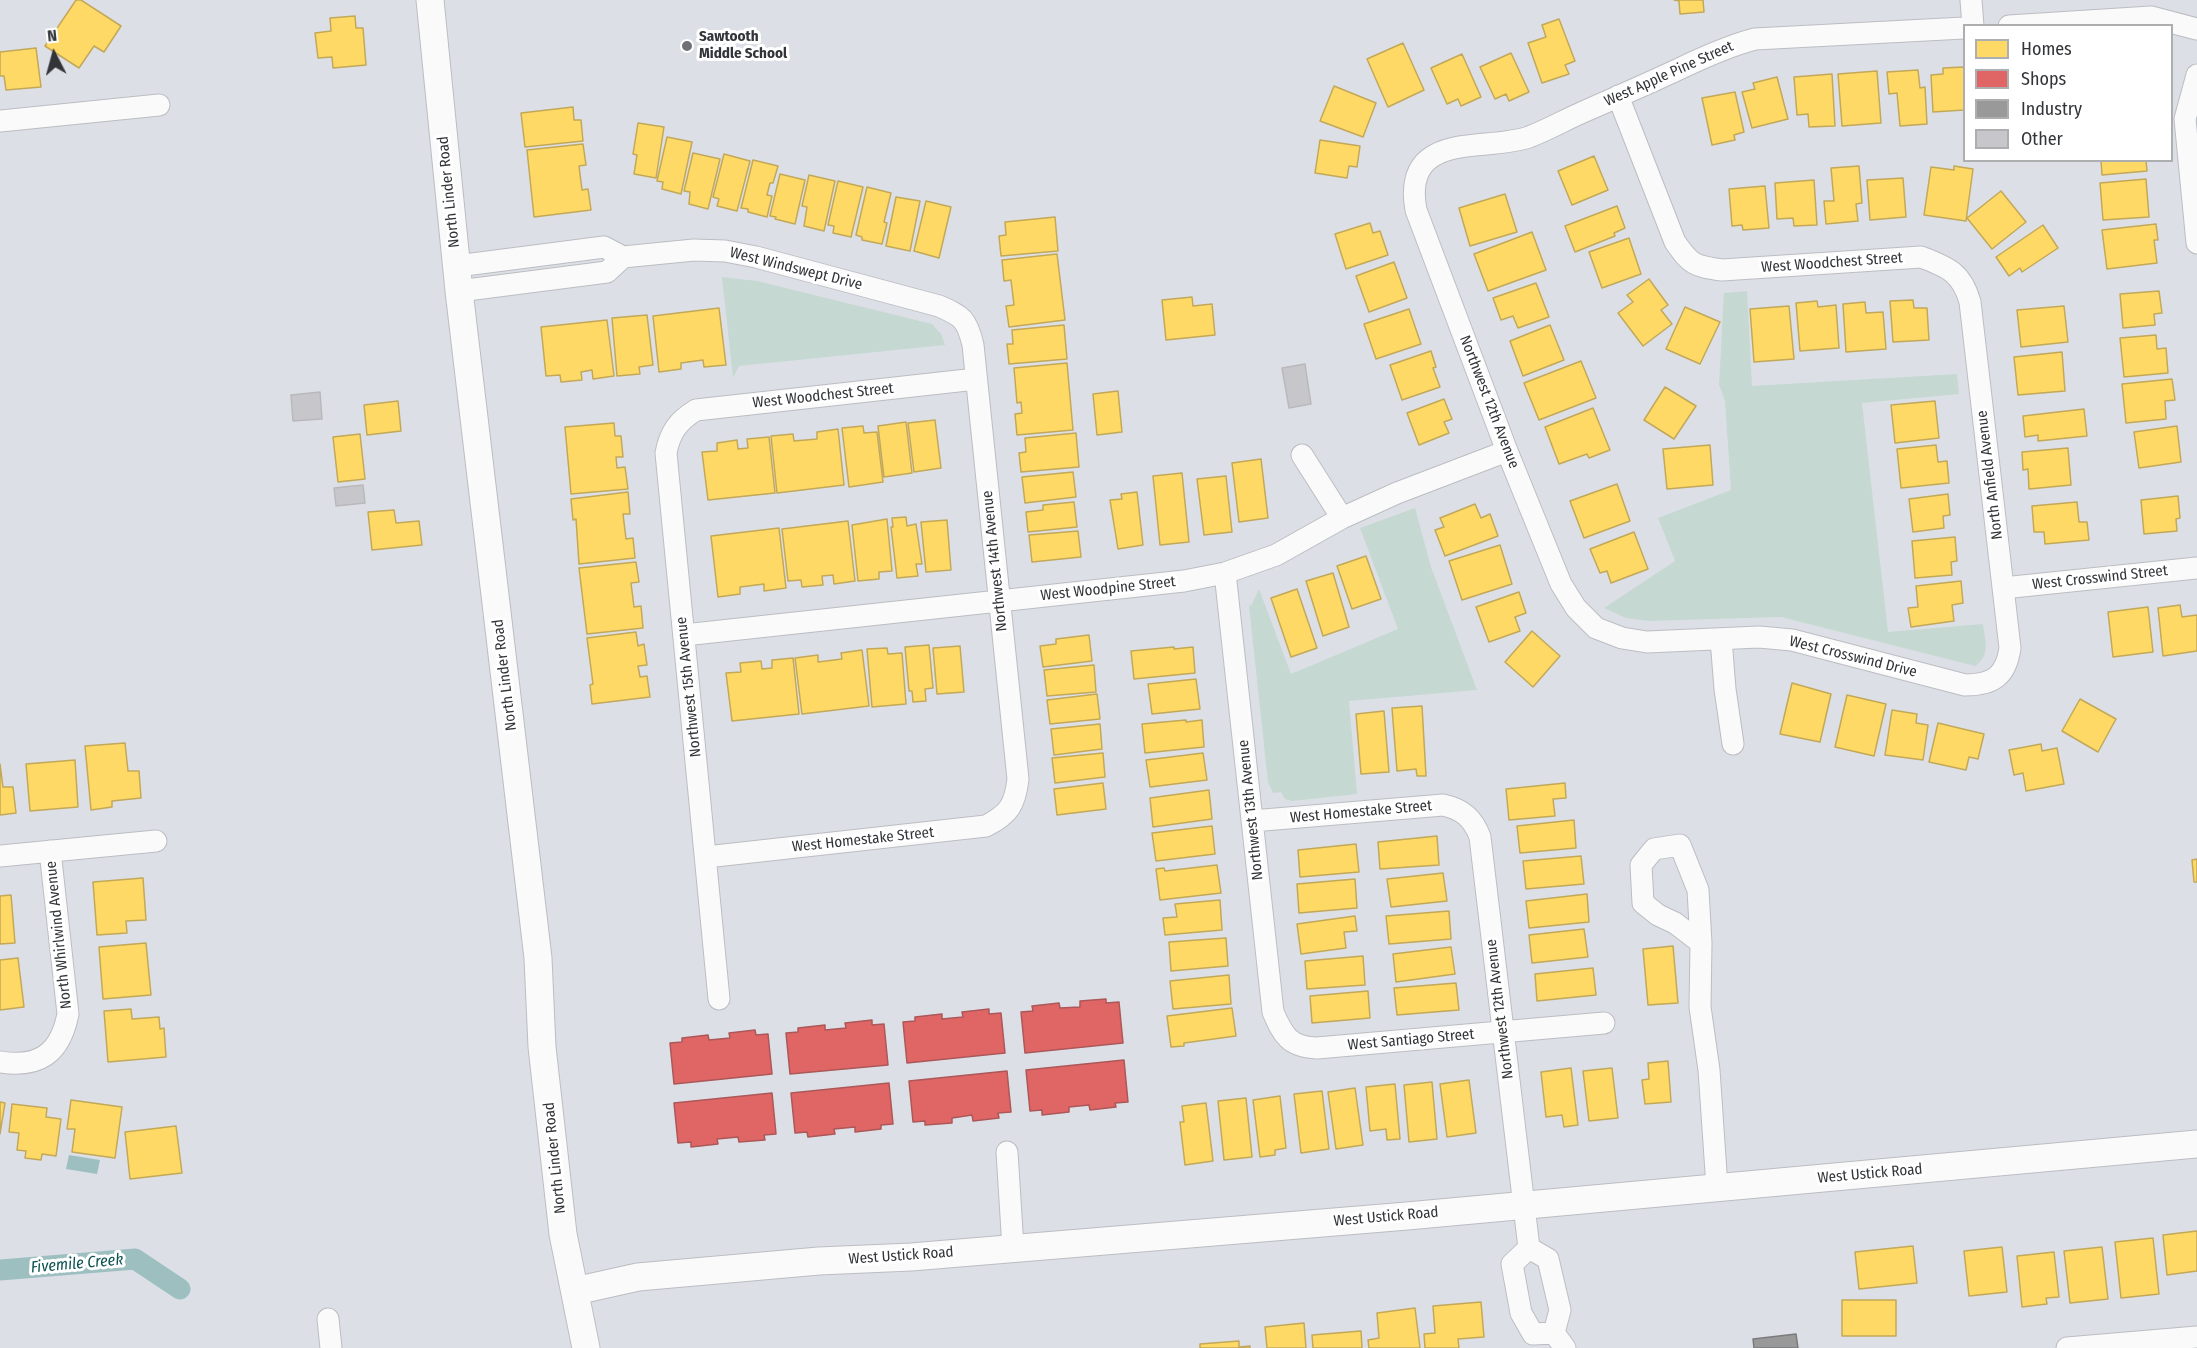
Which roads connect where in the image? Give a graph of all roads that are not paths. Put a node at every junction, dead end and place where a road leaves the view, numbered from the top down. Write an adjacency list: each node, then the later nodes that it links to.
1 (432, 0): 14 (main road, North Linder Road)
2 (1971, 0): 3 (street)
3 (1973, 24)
4 (2041, 24): 6 (street)
5 (1963, 28): 8 (street, West Apple Pine Street)
6 (2197, 29)
7 (2197, 75): 12 (street)
8 (1618, 96): 11 (street, West Apple Pine Street); 13 (street, West Woodchest Street)
9 (159, 105): 10 (street)
10 (0, 121)
11 (1422, 165): 18 (street, Northwest 12th Avenue)
12 (2197, 243)
13 (1959, 277): 23 (street, North Anfield Avenue)
14 (458, 279): 15 (street, West Windswept Drive); 49 (main road, North Linder Road)
15 (963, 318): 16 (street, Northwest 14th Avenue)
16 (976, 379): 17 (street, West Woodchest Street); 24 (street, Northwest 14th Avenue)
17 (674, 427): 26 (street, Northwest 15th Avenue)
18 (1508, 451): 20 (street, West Woodpine Street); 25 (street, Northwest 12th Avenue)
19 (1302, 455): 20 (street)
20 (1342, 518): 22 (street, West Woodpine Street)
21 (2197, 568): 23 (street, West Crosswind Street)
22 (1225, 573): 24 (street, West Woodpine Street); 32 (street, Northwest 13th Avenue)
23 (2003, 588): 28 (street, North Anfield Avenue)
24 (999, 601): 26 (street, West Woodpine Street); 30 (street, Northwest 14th Avenue)
25 (1596, 628): 27 (street, West Crosswind Drive)
26 (684, 635): 36 (street, Northwest 15th Avenue)
27 (1721, 639): 28 (street, West Crosswind Drive); 29 (street)
28 (2001, 674)
29 (1733, 744)
30 (1013, 805): 36 (street, West Homestake Street)
31 (1468, 816): 32 (street, West Homestake Street); 40 (street, Northwest 12th Avenue)
32 (1252, 821): 41 (street, Northwest 13th Avenue)
33 (156, 841): 34 (street)
34 (50, 851): 35 (street); 42 (street, North Whirlwind Avenue)
35 (0, 856)
36 (706, 857): 38 (street, Northwest 15th Avenue)
37 (1701, 943): 45 (street)
38 (719, 999)
39 (1604, 1023): 40 (street, West Santiago Street)
40 (1503, 1032): 41 (street, West Santiago Street); 46 (street, Northwest 12th Avenue)
41 (1291, 1042)
42 (0, 1062)
43 (2197, 1144): 45 (main road, West Ustick Road)
44 (1007, 1152): 47 (street)
45 (1718, 1187): 46 (main road, West Ustick Road)
46 (1524, 1205): 47 (main road, West Ustick Road); 48 (street, Northwest 12th Avenue)
47 (1013, 1248): 49 (main road, West Ustick Road)
48 (1529, 1248): 52 (street); 52 (street)
49 (575, 1291): 54 (main road, North Linder Road)
50 (328, 1319): 53 (street)
51 (2197, 1336): 55 (street)
52 (1560, 1340)
53 (331, 1348)
54 (586, 1348)
55 (2067, 1348)

